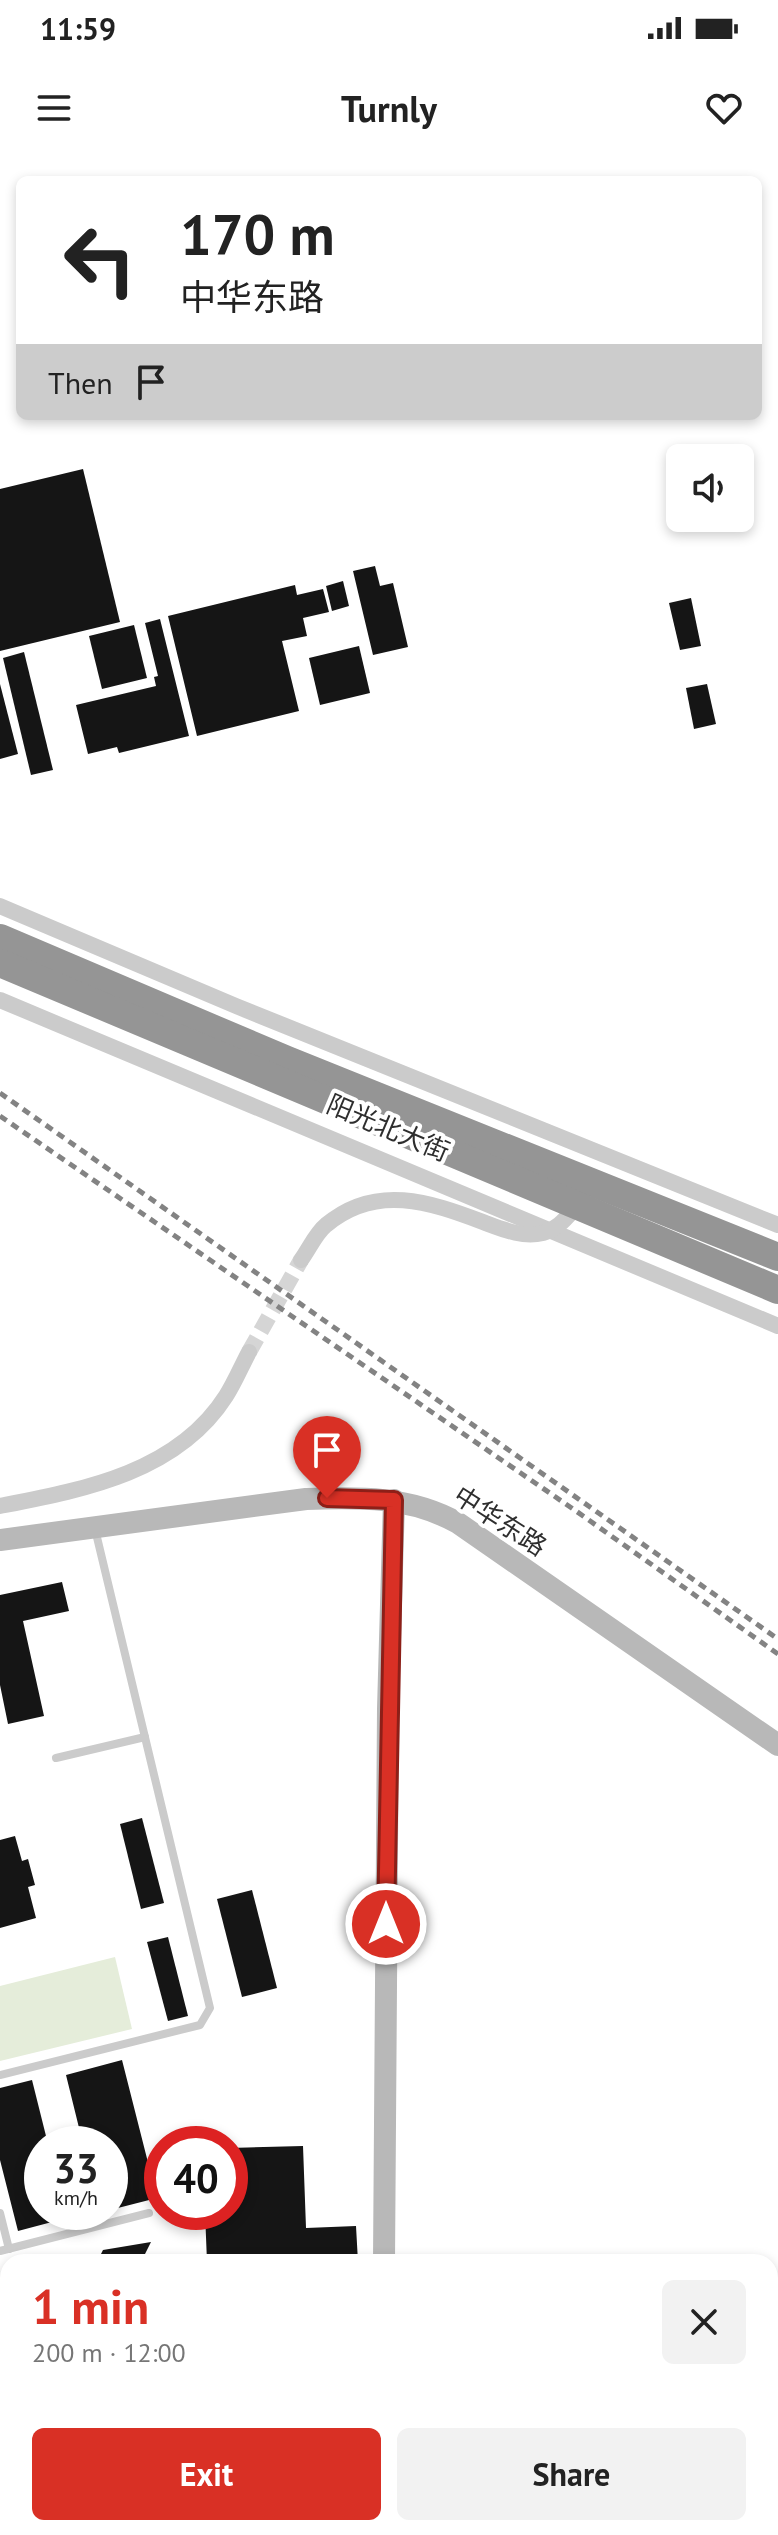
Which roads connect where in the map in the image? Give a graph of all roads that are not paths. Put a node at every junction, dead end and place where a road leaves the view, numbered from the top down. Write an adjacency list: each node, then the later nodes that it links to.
1 (0, 906): 6 (street)
2 (0, 938): 8 (highway, 阳光北大街)
3 (0, 963): 5 (highway, 阳光北大街)
4 (0, 1000): 7 (street)
5 (576, 1207): 7 (street); 10 (highway, 阳光北大街)
6 (778, 1225)
7 (551, 1229): 9 (street); 11 (street)
8 (778, 1257)
9 (301, 1260)
10 (778, 1290)
11 (778, 1326)
12 (249, 1352): 14 (street)
13 (394, 1500): 15 (street, 中华东路); 18 (street, 中华东路); 24 (street)
14 (0, 1506)
15 (94, 1526): 16 (street, 中华东路); 17 (lane)
16 (0, 1540)
17 (145, 1737): 19 (lane); 20 (lane)
18 (778, 1745)
19 (56, 1758)
20 (0, 2075)
21 (0, 2213): 23 (lane)
22 (144, 2214): 23 (lane)
23 (4, 2250)
24 (384, 2254)

